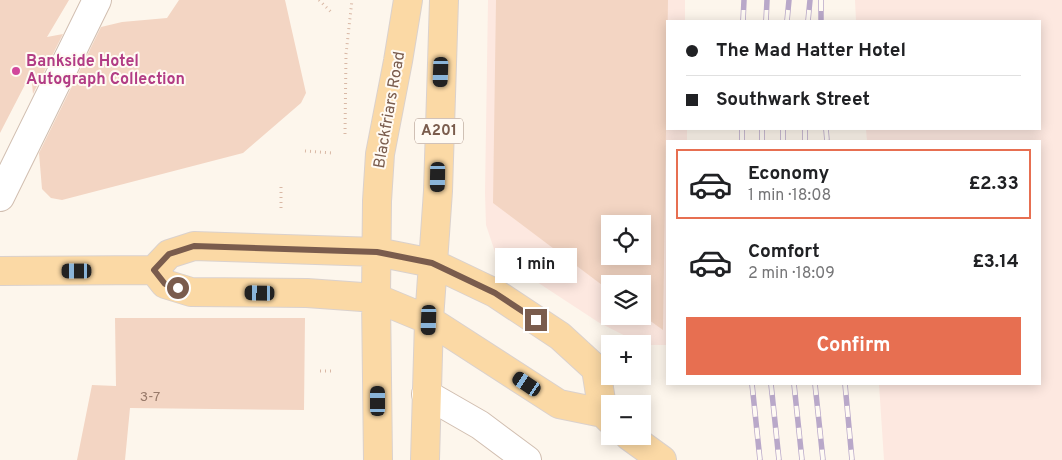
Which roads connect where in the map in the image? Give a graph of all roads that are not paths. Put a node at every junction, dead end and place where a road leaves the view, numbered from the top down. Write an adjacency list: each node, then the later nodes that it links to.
1 (97, 0): 4 (street)
2 (408, 0): 5 (main road, Blackfriars Road)
3 (444, 0): 6 (main road, A201)
4 (0, 197)
5 (377, 252): 6 (main road); 7 (main road); 9 (main road, Blackfriars Road)
6 (432, 263): 10 (main road, A201); 12 (main road)
7 (154, 270): 8 (main road); 9 (main road)
8 (0, 271)
9 (376, 298): 10 (main road); 15 (main road, Blackfriars Road)
10 (429, 320): 11 (main road, A201); 13 (main road)
11 (426, 394): 16 (main road, A201); 17 (street)
12 (601, 395)
13 (601, 416)
14 (641, 445): 18 (main road)
15 (378, 460)
16 (425, 460)
17 (527, 460)
18 (662, 460)

